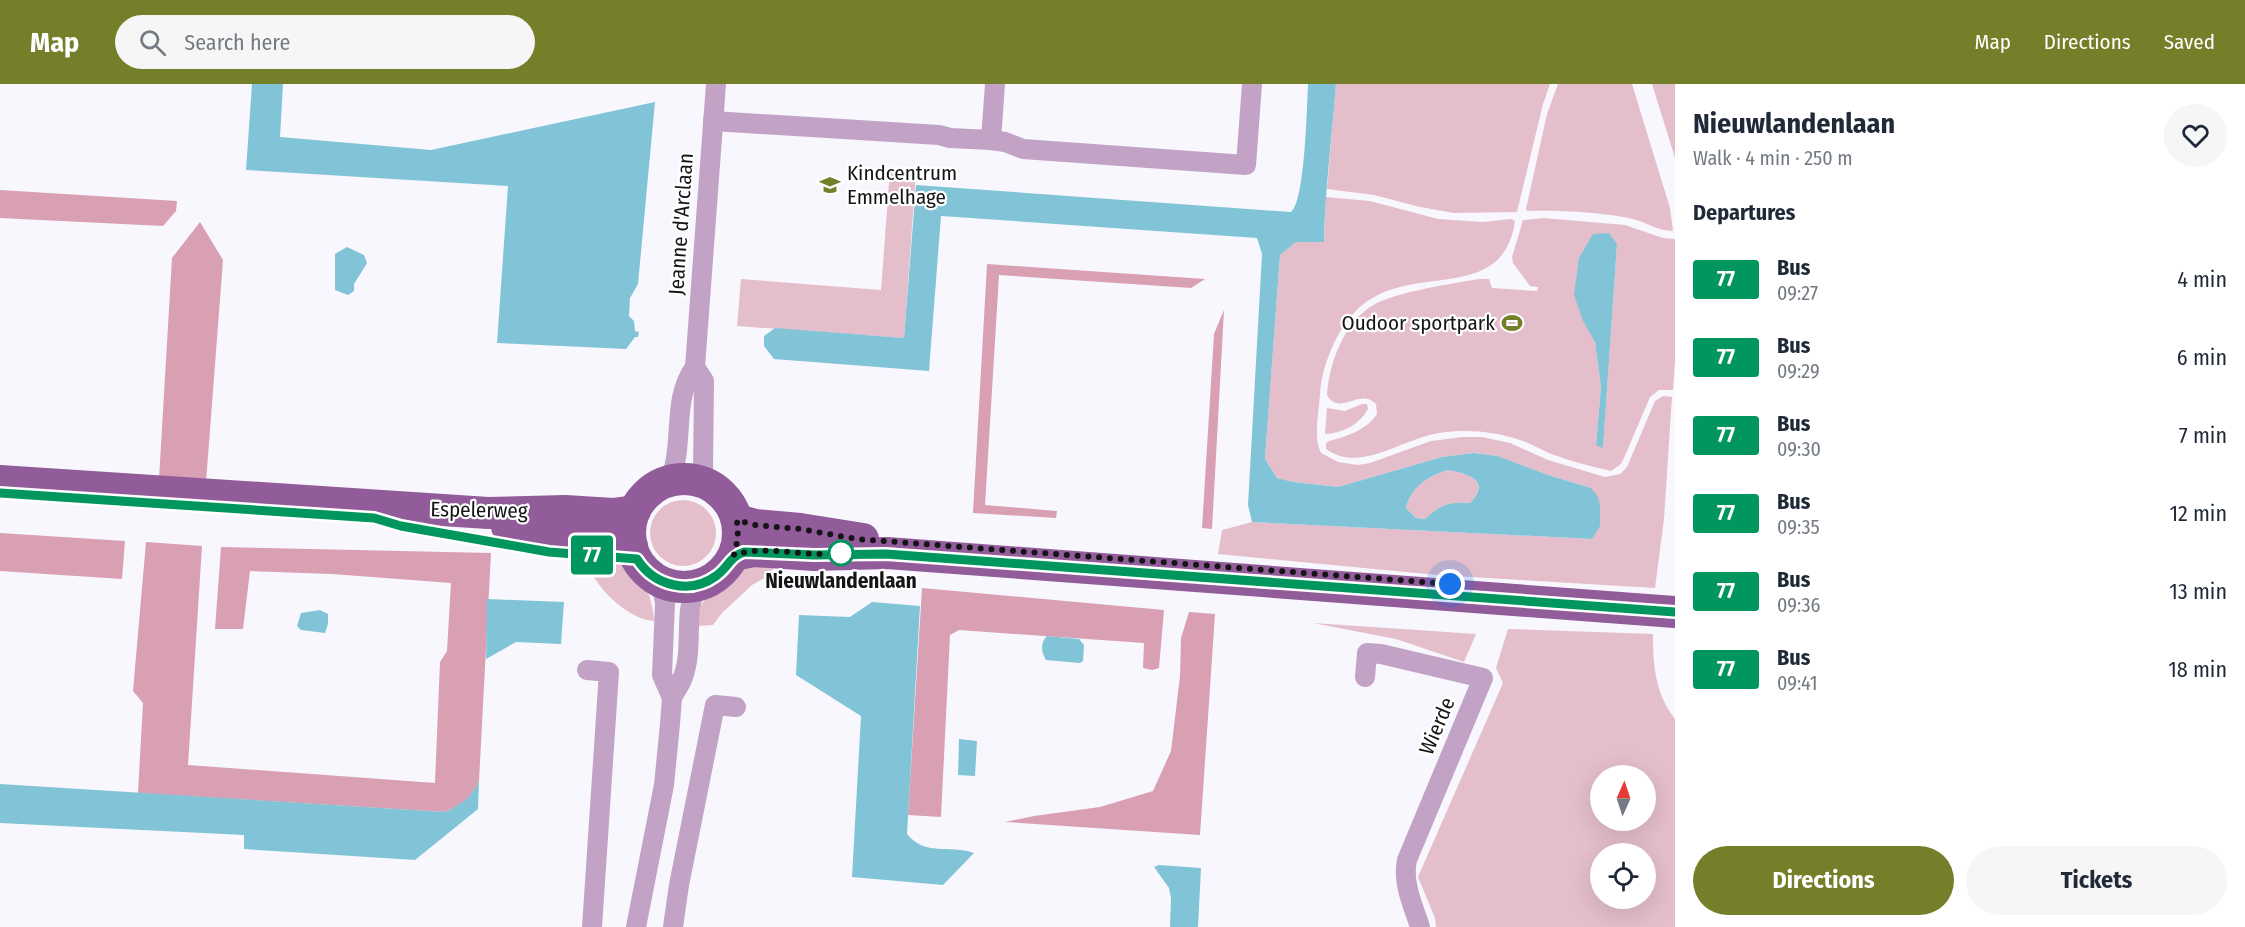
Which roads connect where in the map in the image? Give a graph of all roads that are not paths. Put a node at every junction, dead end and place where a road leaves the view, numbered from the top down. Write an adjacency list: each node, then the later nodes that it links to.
1 (716, 84): 4 (street, Jeanne d'Arclaan)
2 (995, 84): 5 (street)
3 (1252, 84): 5 (street)
4 (713, 121): 5 (street); 6 (street, Jeanne d'Arclaan)
5 (991, 140)
6 (695, 367): 7 (street, Jeanne d'Arclaan); 9 (street, Jeanne d'Arclaan)
7 (670, 480): 9 (main road); 11 (main road)
8 (0, 481): 11 (main road, Espelerweg)
9 (706, 483): 12 (main road)
10 (0, 493): 13 (main road, Espelerweg)
11 (635, 511): 13 (main road)
12 (737, 520): 14 (main road); 17 (main road)
13 (632, 546): 15 (main road)
14 (734, 555): 16 (main road); 17 (main road)
15 (661, 581): 16 (main road); 20 (street)
16 (697, 585): 20 (street)
17 (1665, 603)
18 (587, 670): 22 (street)
19 (1365, 677): 25 (street, Wierde)
20 (672, 698): 23 (street)
21 (736, 707): 24 (street)
22 (592, 927)
23 (636, 927)
24 (673, 927)
25 (1420, 927)

